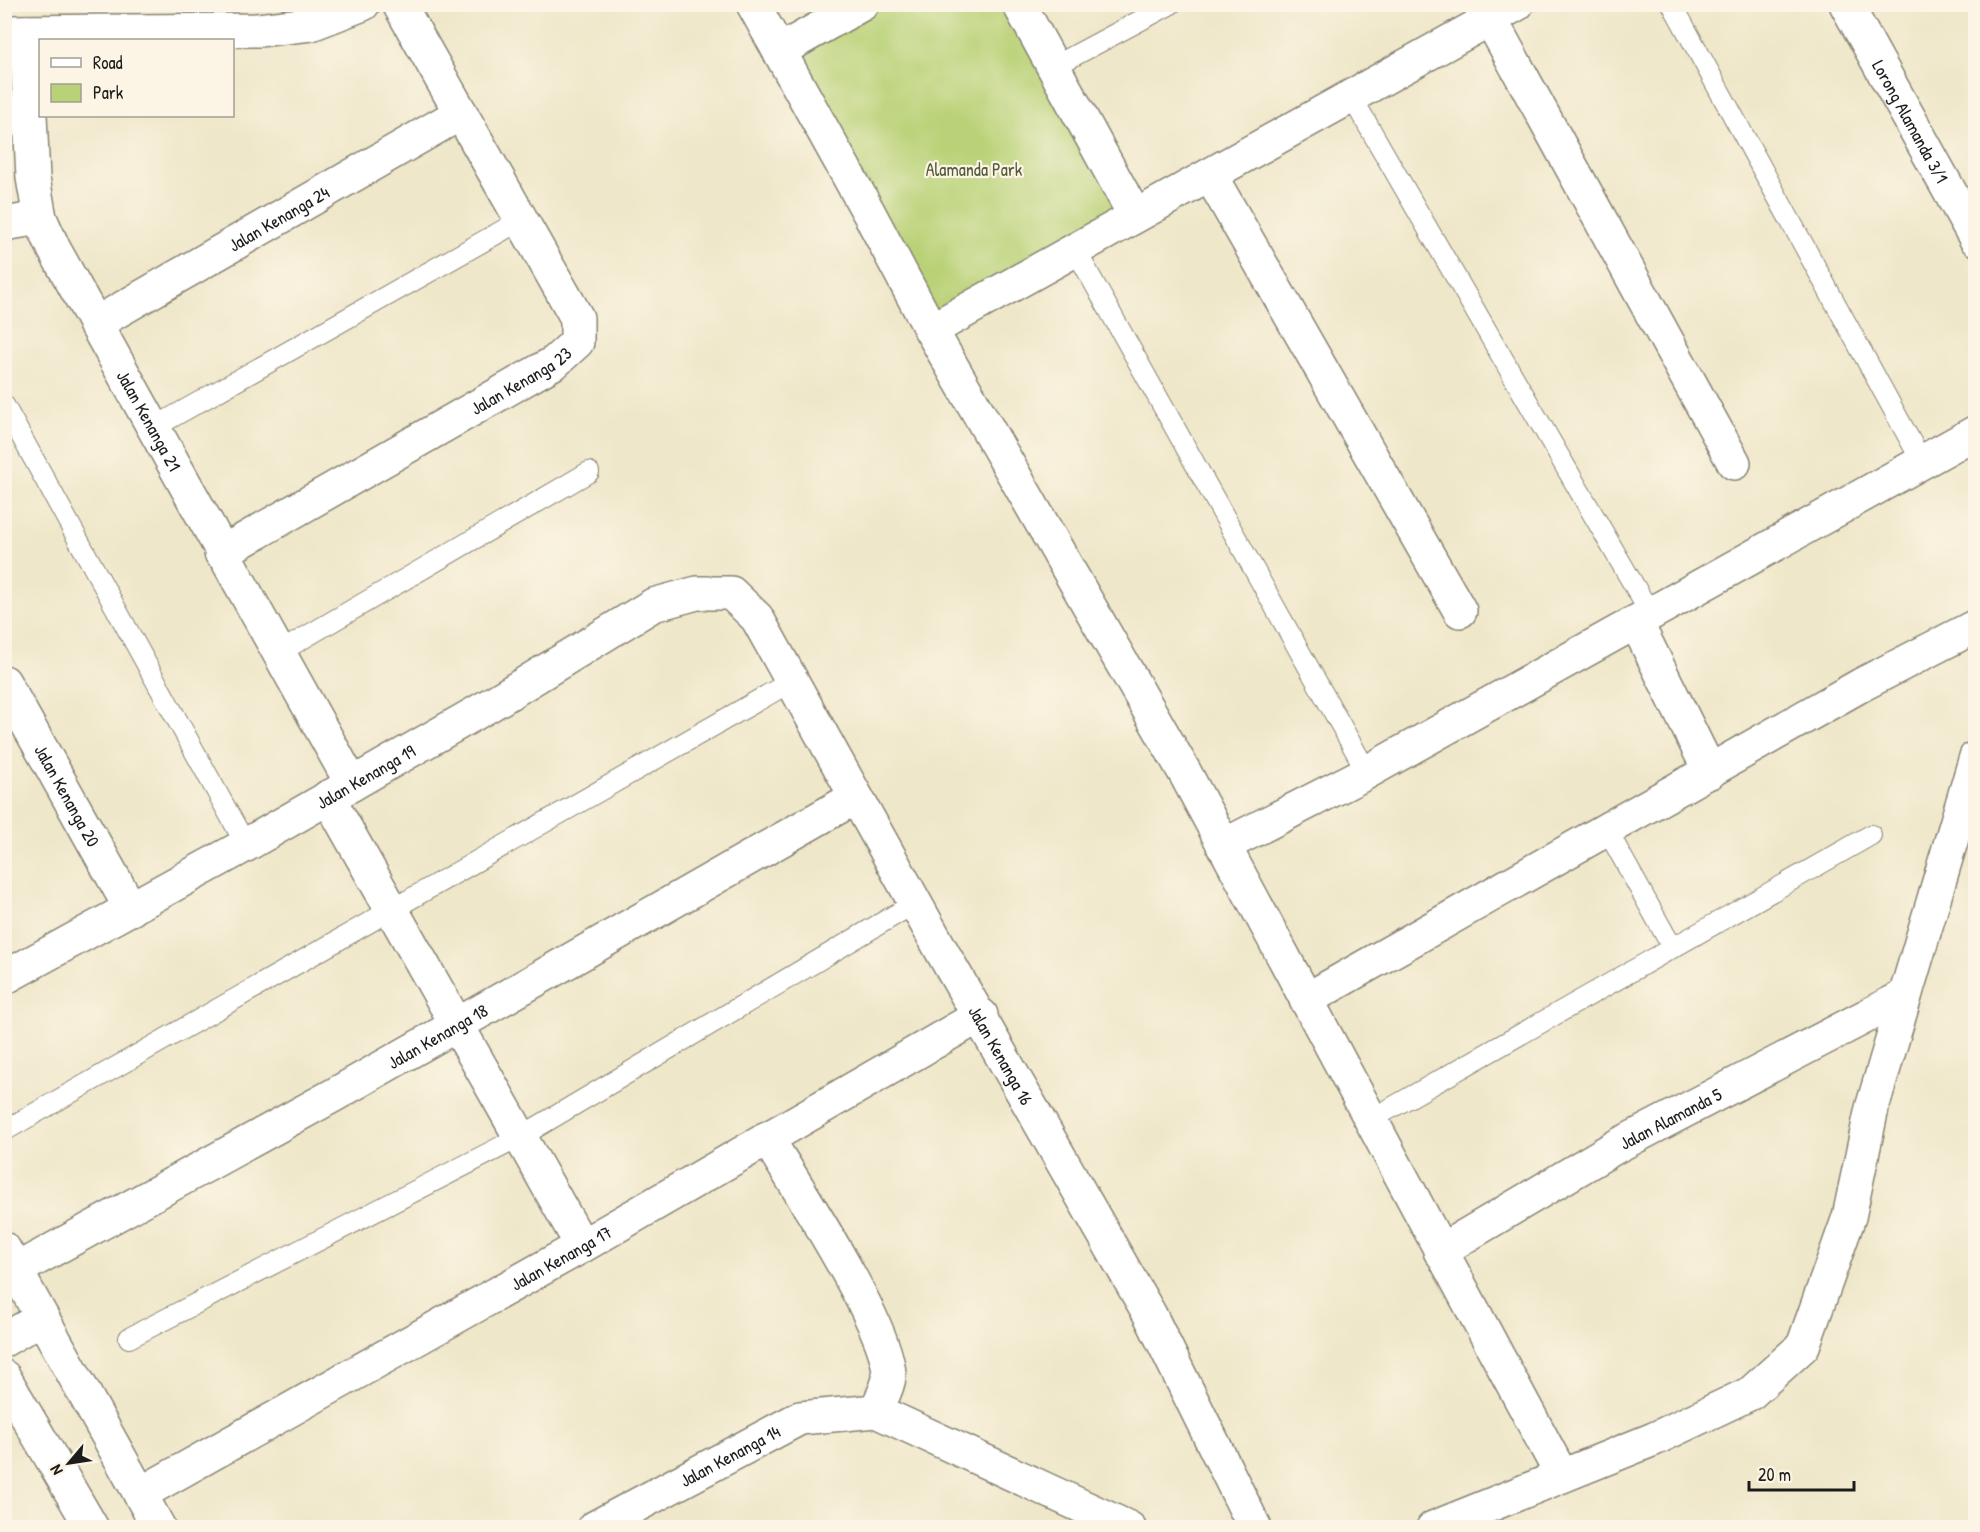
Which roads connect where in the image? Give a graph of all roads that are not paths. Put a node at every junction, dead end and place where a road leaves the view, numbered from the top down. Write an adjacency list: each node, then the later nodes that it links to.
1 (363, 4): 10 (street)
2 (399, 4): 14 (street, Jalan Kenanga 23)
3 (753, 4): 11 (street)
4 (862, 4): 11 (street)
5 (1019, 4): 12 (street)
6 (1171, 4): 12 (lane)
7 (1672, 4): 27 (lane)
8 (1846, 4): 20 (street, Lorong Alamanda 3/1)
9 (1496, 10): 13 (street); 28 (street)
10 (15, 32): 17 (street, Jalan Kenanga 21)
11 (779, 51): 23 (street)
12 (1053, 67): 16 (street)
13 (1351, 96): 15 (street); 33 (lane)
14 (461, 113): 18 (street, Jalan Kenanga 23); 22 (street, Jalan Kenanga 24)
15 (1210, 175): 16 (street); 32 (street)
16 (1135, 216): 21 (street)
17 (40, 218): 19 (street); 22 (street, Jalan Kenanga 21)
18 (521, 220): 25 (lane); 30 (street, Jalan Kenanga 23)
19 (4, 224)
20 (1976, 238)
21 (1075, 249): 23 (street); 39 (lane)
22 (95, 324): 25 (street, Jalan Kenanga 21)
23 (931, 330): 46 (street)
24 (4, 405): 45 (lane)
25 (153, 429): 30 (street, Jalan Kenanga 21)
26 (1976, 432): 27 (street)
27 (1922, 462): 33 (street)
28 (1734, 464)
29 (589, 472): 35 (lane)
30 (221, 553): 35 (street, Jalan Kenanga 21)
31 (731, 593): 36 (street, Jalan Kenanga 16); 41 (street, Jalan Kenanga 19)
32 (1460, 611)
33 (1643, 618): 39 (street); 40 (street)
34 (1976, 626): 40 (street)
35 (278, 653): 41 (street, Jalan Kenanga 21)
36 (792, 681): 42 (street, Jalan Kenanga 16); 49 (lane)
37 (4, 682): 48 (street, Jalan Kenanga 20)
38 (1976, 757): 52 (street)
39 (1367, 772): 46 (street)
40 (1710, 772): 43 (street)
41 (340, 791): 45 (street, Jalan Kenanga 19); 49 (street, Jalan Kenanga 21)
42 (856, 797): 47 (street, Jalan Kenanga 16); 55 (street, Jalan Kenanga 18)
43 (1607, 830): 50 (lane); 53 (street)
44 (1871, 835): 50 (lane)
45 (246, 845): 48 (street, Jalan Kenanga 19)
46 (1223, 846): 53 (street)
47 (915, 903): 54 (street, Jalan Kenanga 16); 58 (lane)
48 (131, 909): 51 (street, Jalan Kenanga 19)
49 (392, 910): 55 (street, Jalan Kenanga 21); 57 (lane)
50 (1672, 947): 56 (lane)
51 (4, 978)
52 (1905, 996): 61 (street, Jalan Alamanda 5); 68 (street)
53 (1306, 1000): 56 (street)
54 (981, 1015): 59 (street, Jalan Kenanga 17); 74 (street, Jalan Kenanga 16)
55 (457, 1026): 58 (street, Jalan Kenanga 21); 62 (street, Jalan Kenanga 18)
56 (1370, 1120): 61 (street)
57 (4, 1131)
58 (520, 1137): 60 (street, Jalan Kenanga 21); 64 (lane)
59 (767, 1138): 60 (street, Jalan Kenanga 17); 67 (street)
60 (582, 1246): 69 (street, Jalan Kenanga 17)
61 (1440, 1251): 68 (street)
62 (10, 1260): 63 (street)
63 (42, 1318): 65 (street); 69 (street)
64 (129, 1338)
65 (4, 1340)
66 (4, 1377): 70 (street)
67 (876, 1411): 72 (street, Jalan Kenanga 14); 73 (street)
68 (1562, 1476): 75 (street)
69 (140, 1494): 71 (street)
70 (92, 1527)
71 (159, 1527)
72 (594, 1527)
73 (1130, 1527)
74 (1255, 1527)
75 (1433, 1527)

